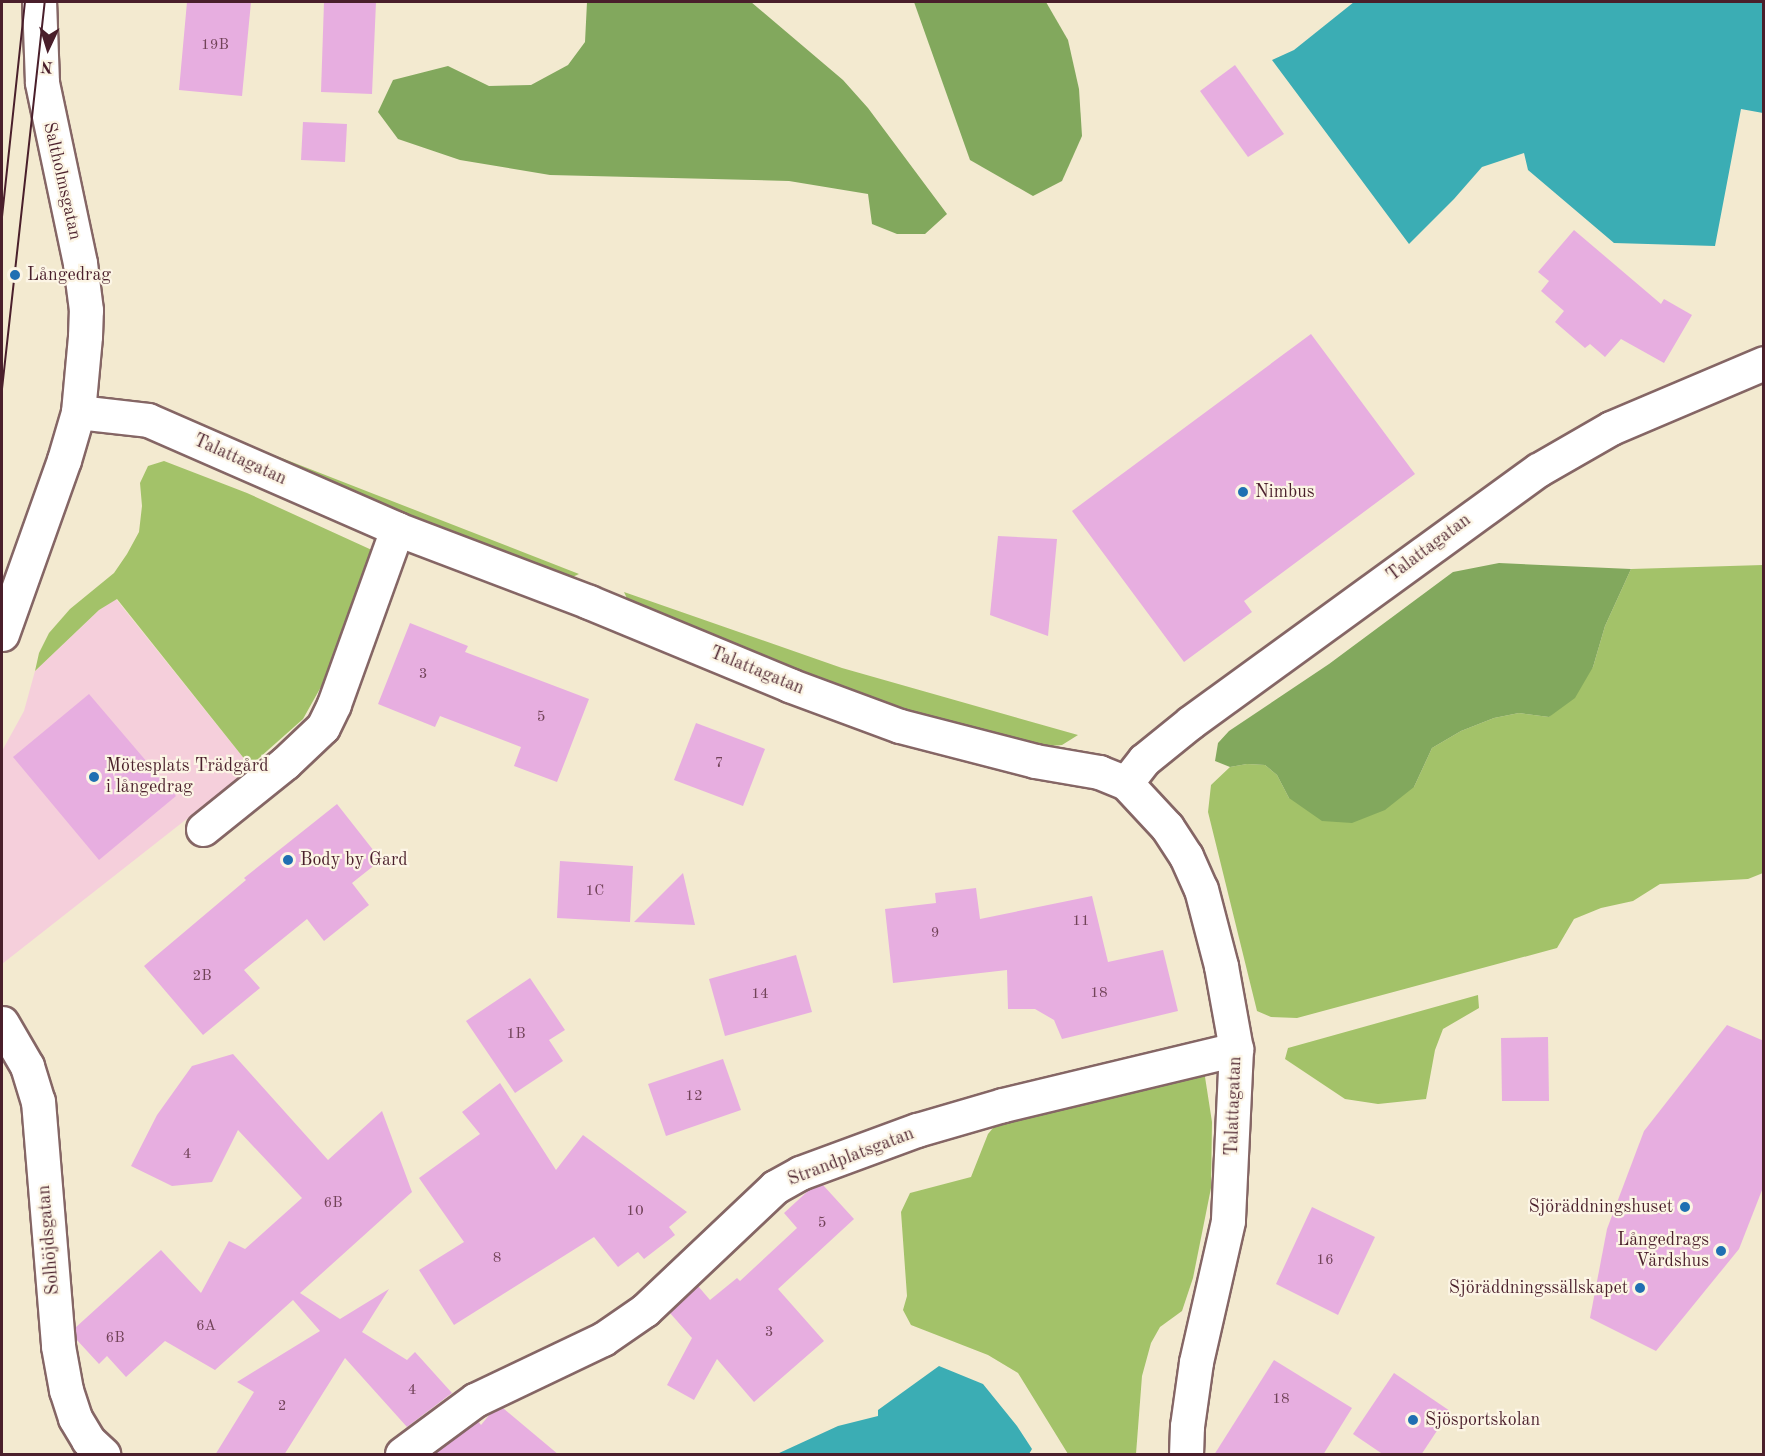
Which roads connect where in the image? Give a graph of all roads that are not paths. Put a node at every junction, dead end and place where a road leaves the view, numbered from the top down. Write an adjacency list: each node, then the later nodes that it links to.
1 (39, 2): 3 (street, Saltholmsgatan)
2 (1764, 363): 6 (street, Talattagatan)
3 (78, 412): 4 (street, Talattagatan); 5 (street, Saltholmsgatan)
4 (397, 529): 6 (street, Talattagatan); 7 (street)
5 (2, 634)
6 (1126, 783): 9 (street, Talattagatan)
7 (203, 829)
8 (2, 1023): 10 (street, Solhöjdsgatan)
9 (1236, 1049): 11 (street, Strandplatsgatan); 12 (street, Talattagatan)
10 (103, 1455)
11 (402, 1455)
12 (1186, 1455)

